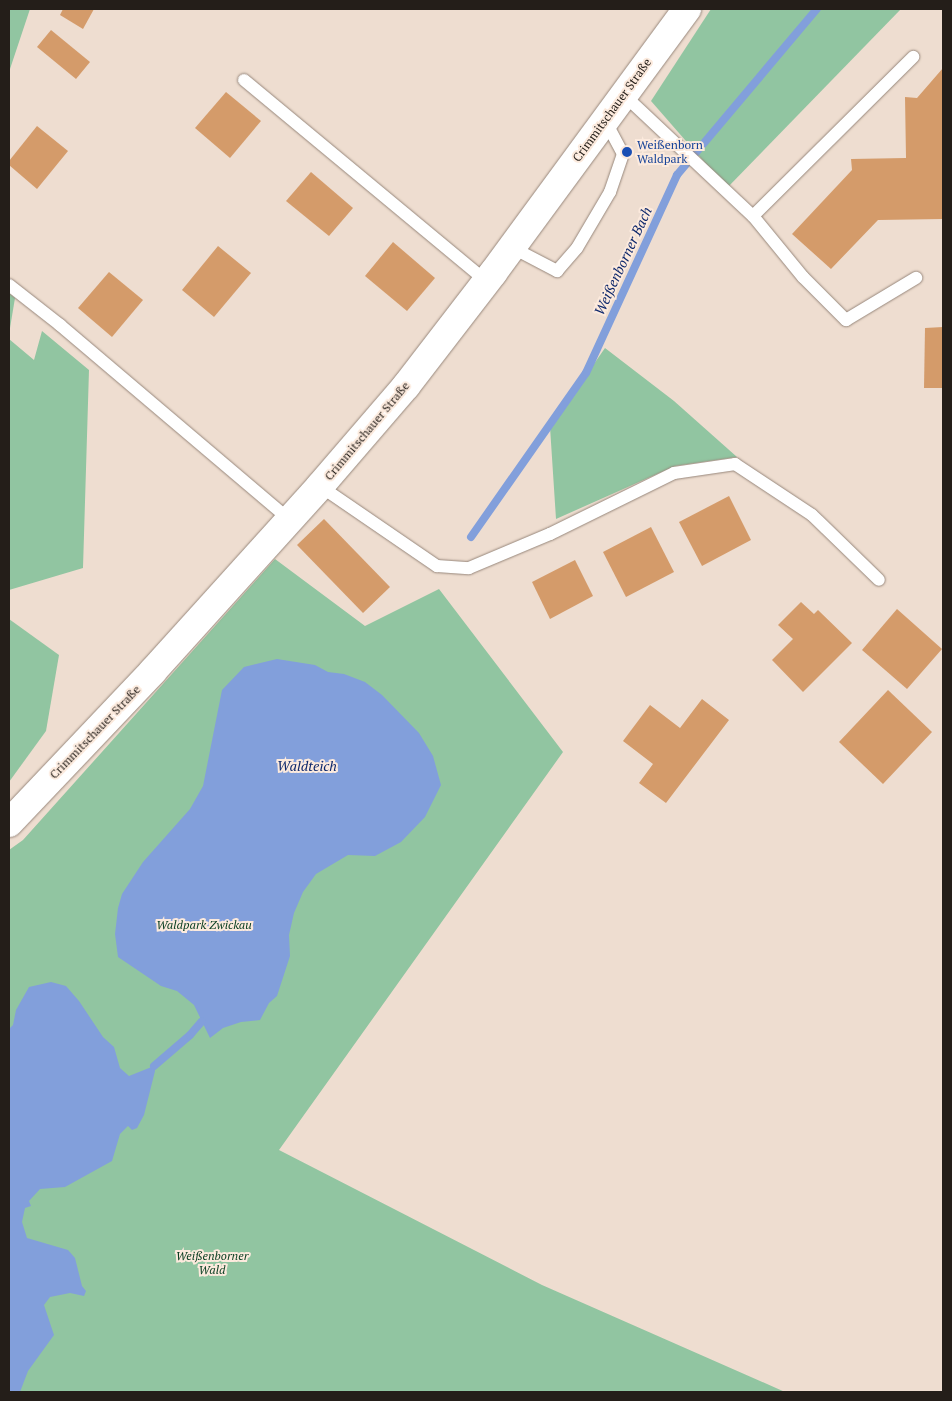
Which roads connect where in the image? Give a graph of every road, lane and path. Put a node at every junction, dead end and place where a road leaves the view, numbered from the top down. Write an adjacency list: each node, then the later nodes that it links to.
1 (687, 9): 4 (main road, Crimmitschauer Straße)
2 (913, 57): 6 (lane)
3 (244, 80): 9 (lane)
4 (624, 94): 5 (main road, Crimmitschauer Straße); 6 (lane)
5 (605, 120): 7 (main road, Crimmitschauer Straße); 7 (lane)
6 (753, 216): 8 (lane)
7 (512, 248): 9 (main road, Crimmitschauer Straße)
8 (916, 278)
9 (487, 282): 11 (main road, Crimmitschauer Straße)
10 (9, 285): 12 (lane)
11 (320, 486): 12 (main road, Crimmitschauer Straße); 13 (lane)
12 (290, 520): 14 (main road, Crimmitschauer Straße)
13 (879, 580)
14 (9, 823)

